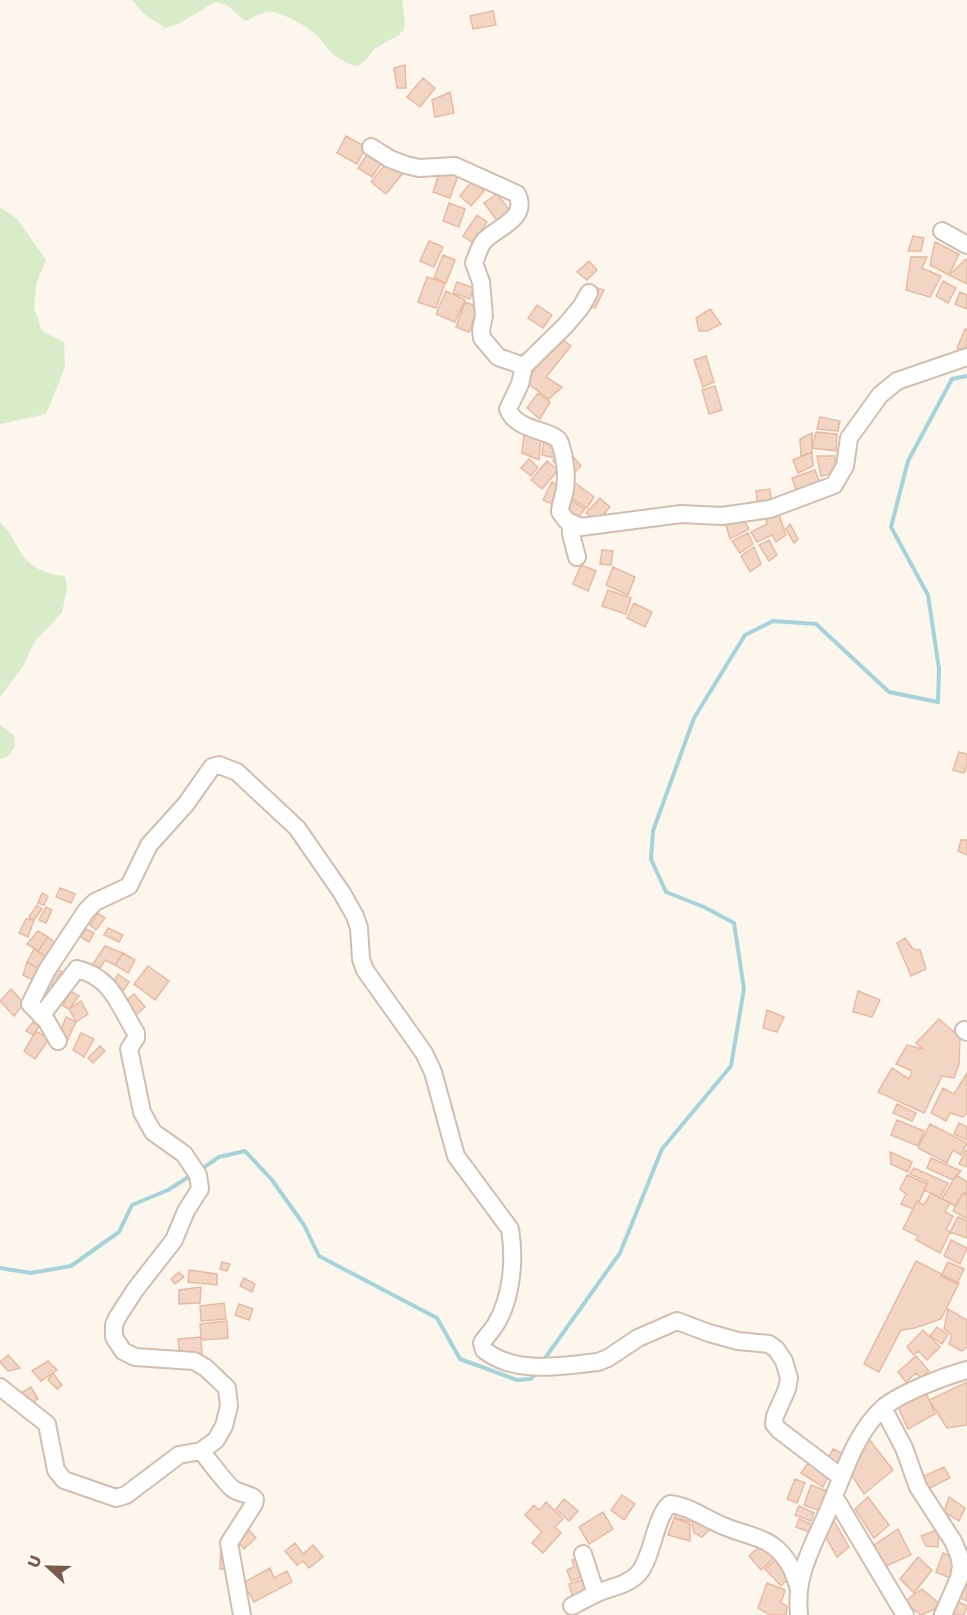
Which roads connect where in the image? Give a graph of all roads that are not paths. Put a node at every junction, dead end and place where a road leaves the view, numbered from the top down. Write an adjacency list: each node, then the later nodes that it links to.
1 (371, 147): 6 (street)
2 (942, 231): 3 (street)
3 (967, 244)
4 (589, 293): 6 (street)
5 (967, 357): 7 (street)
6 (524, 366): 7 (street)
7 (572, 524): 8 (street)
8 (577, 557)
9 (41, 1016): 10 (street); 14 (street); 15 (street)
10 (58, 1041)
11 (967, 1370): 13 (street)
12 (0, 1387): 14 (street)
13 (883, 1408): 15 (street); 17 (street)
14 (201, 1451): 22 (street)
15 (841, 1477): 16 (street)
16 (834, 1496): 19 (street); 24 (street)
17 (960, 1539): 25 (street)
18 (584, 1554): 20 (street)
19 (800, 1586): 20 (street); 23 (street)
20 (596, 1594): 21 (street)
21 (572, 1606)
22 (242, 1615)
23 (799, 1615)
24 (905, 1615)
25 (943, 1615)

